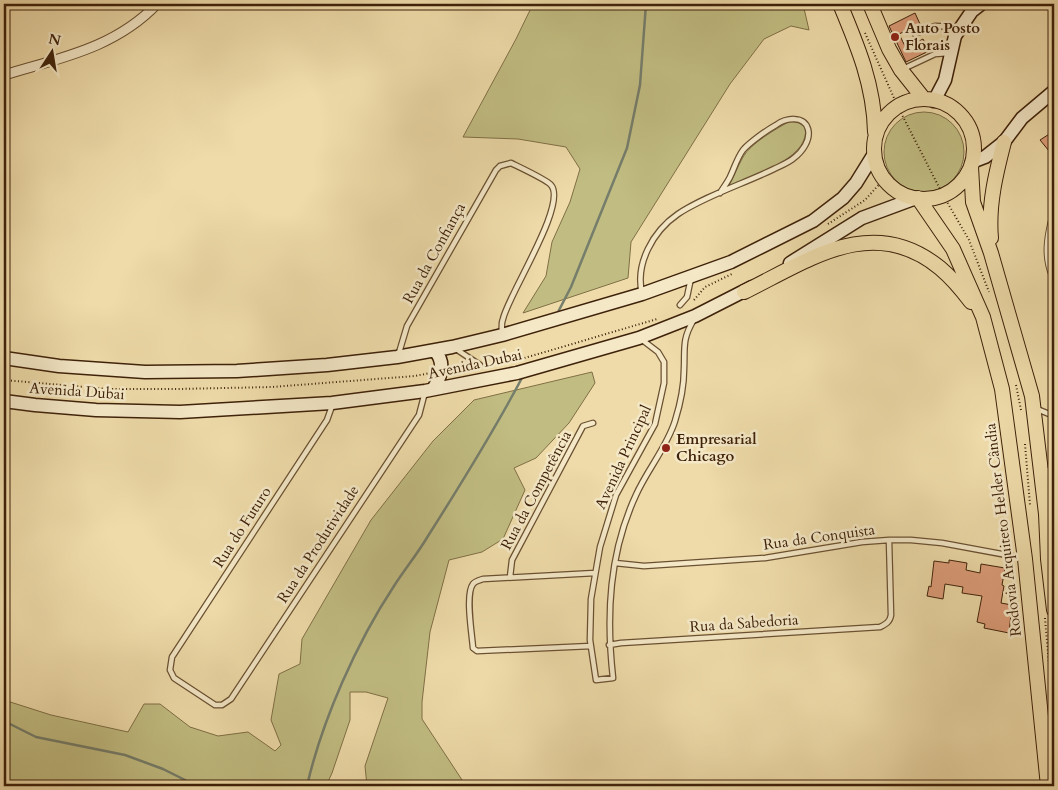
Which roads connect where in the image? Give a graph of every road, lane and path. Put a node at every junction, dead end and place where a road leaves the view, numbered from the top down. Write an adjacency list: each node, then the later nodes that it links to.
1 (157, 4): 9 (street)
2 (840, 4): 12 (main road)
3 (980, 4): 5 (street)
4 (875, 8): 8 (main road)
5 (960, 27): 6 (lane); 7 (street)
6 (916, 34)
7 (950, 52): 8 (lane); 11 (street)
8 (902, 70): 11 (main road)
9 (4, 75)
10 (1054, 91): 13 (street)
11 (929, 100): 12 (main road); 15 (main road)
12 (875, 136): 14 (main road)
13 (1004, 142): 15 (street); 19 (main road)
14 (874, 154): 17 (main road); 20 (street, Avenida Dubai)
15 (971, 164): 17 (main road); 19 (main road)
16 (720, 194): 16 (lane); 23 (lane)
17 (917, 198): 22 (street, Avenida Dubai); 26 (main road, Rodovia Arquiteto Helder Cândia)
18 (1054, 218): 21 (street)
19 (991, 254): 37 (main road)
20 (692, 276): 23 (street, Avenida Dubai); 24 (lane)
21 (1054, 276)
22 (744, 292): 25 (street, Avenida Dubai); 26 (main road)
23 (642, 294): 27 (street, Avenida Dubai)
24 (680, 305)
25 (695, 316): 28 (street, Avenida Dubai); 46 (lane, Avenida Principal)
26 (983, 317): 45 (main road, Rodovia Arquiteto Helder Cândia)
27 (502, 335): 29 (street, Avenida Dubai); 31 (lane, Rua da Confiança)
28 (639, 338): 34 (street, Avenida Dubai); 47 (lane, Avenida Principal)
29 (452, 347): 30 (street, Avenida Dubai); 33 (lane)
30 (435, 351): 31 (street, Avenida Dubai); 34 (street)
31 (398, 357): 32 (street, Avenida Dubai)
32 (4, 358)
33 (480, 365)
34 (429, 390): 36 (street, Avenida Dubai); 52 (lane, Rua da Produtividade)
35 (4, 401): 36 (street, Avenida Dubai)
36 (332, 403): 52 (lane, Rua do Futuro)
37 (1033, 408): 38 (lane); 41 (main road)
38 (1054, 416)
39 (593, 423): 48 (lane, Rua da Competência)
40 (1054, 466): 41 (lane)
41 (1042, 477): 42 (main road)
42 (1046, 514): 43 (street); 49 (main road)
43 (1054, 526)
44 (889, 540): 45 (lane, Rua da Conquista); 46 (lane, Rua da Conquista); 51 (lane, Rua da Sabedoria)
45 (1025, 559): 53 (main road, Rodovia Arquiteto Helder Cândia)
46 (615, 564): 51 (lane, Avenida Principal)
47 (595, 573): 48 (lane); 50 (lane, Avenida Principal)
48 (510, 577): 50 (lane)
49 (1054, 610)
50 (591, 646): 51 (lane, Avenida Principal)
51 (609, 646)
52 (170, 665)
53 (1048, 786)

